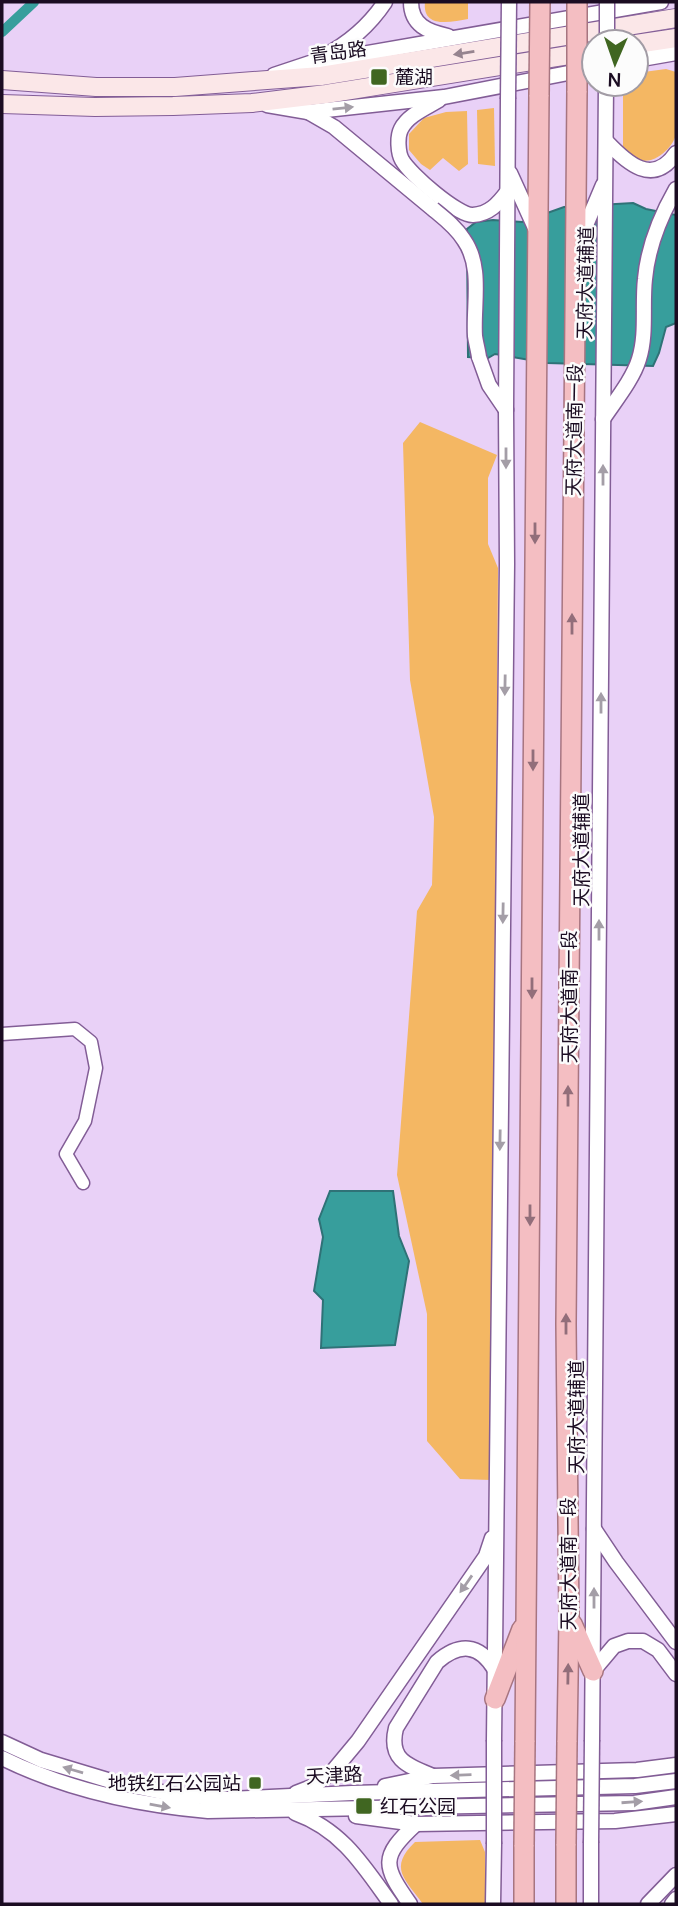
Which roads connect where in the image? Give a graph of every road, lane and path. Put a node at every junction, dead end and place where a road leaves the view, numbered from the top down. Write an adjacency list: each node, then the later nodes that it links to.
1 (385, 2): 18 (street)
2 (411, 2): 10 (street)
3 (509, 2): 29 (street, bridge)
4 (540, 2): 33 (highway, 天府大道南一段, bridge)
5 (577, 2): 34 (highway, 天府大道南一段, bridge)
6 (607, 2): 9 (street, bridge)
7 (661, 2): 10 (street)
8 (676, 18): 21 (main road, 青岛路, one-way to 21)
9 (607, 28)
10 (456, 37): 18 (street)
11 (676, 38): 12 (main road)
12 (650, 42)
13 (580, 53): 24 (main road, 青岛路)
14 (676, 53): 15 (street)
15 (655, 56): 16 (street); 17 (street)
16 (650, 57)
17 (676, 61)
18 (310, 63): 21 (street)
19 (580, 71): 22 (street)
20 (2, 80): 21 (main road, 青岛路)
21 (251, 82)
22 (444, 97): 26 (street, one-way to 22); 31 (street)
23 (606, 98): 27 (street)
24 (252, 103): 25 (main road, 青岛路); 26 (street)
25 (2, 104)
26 (308, 112): 35 (street, bridge)
27 (607, 142): 28 (street); 32 (street)
28 (676, 153)
29 (508, 168): 31 (street); 33 (street)
30 (676, 189): 36 (street)
31 (507, 192): 35 (street)
32 (601, 199): 34 (street); 36 (street, 天府大道辅道)
33 (532, 208): 41 (highway, 天府大道南一段, one-way to 41)
34 (576, 248): 42 (highway, 天府大道南一段, one-way to 34)
35 (506, 410): 39 (street, one-way to 39)
36 (603, 419): 40 (street, 天府大道辅道, one-way to 36)
37 (2, 1034): 38 (street)
38 (83, 1183)
39 (496, 1523): 44 (street); 55 (street, one-way to 55)
40 (594, 1529): 43 (street); 45 (street, 天府大道辅道, one-way to 40)
41 (526, 1618): 47 (highway); 64 (highway, 天府大道南一段, bridge)
42 (569, 1618): 45 (highway); 65 (highway, 天府大道南一段, one-way to 42, bridge)
43 (676, 1642)
44 (495, 1670): 47 (street); 51 (street)
45 (593, 1671): 46 (street); 66 (street, 天府大道辅道, bridge)
46 (676, 1674)
47 (495, 1699): 63 (street, bridge)
48 (2, 1742): 55 (street, 天津路, one-way to 48)
49 (2, 1758): 55 (street, 天津路, one-way to 55)
50 (676, 1765): 51 (street, one-way to 51)
51 (433, 1776): 53 (street)
52 (676, 1781): 53 (street, 天津路)
53 (352, 1793): 55 (street, 天津路)
54 (676, 1797): 56 (street, 天津路, one-way to 54)
55 (287, 1804): 56 (street, 天津路); 61 (street)
56 (313, 1810): 58 (street)
57 (676, 1814): 58 (street)
58 (416, 1824): 62 (street)
59 (676, 1875): 67 (street)
60 (676, 1899): 68 (street)
61 (391, 1904)
62 (410, 1904)
63 (493, 1904)
64 (524, 1904)
65 (566, 1904)
66 (591, 1904)
67 (648, 1904)
68 (672, 1904)

